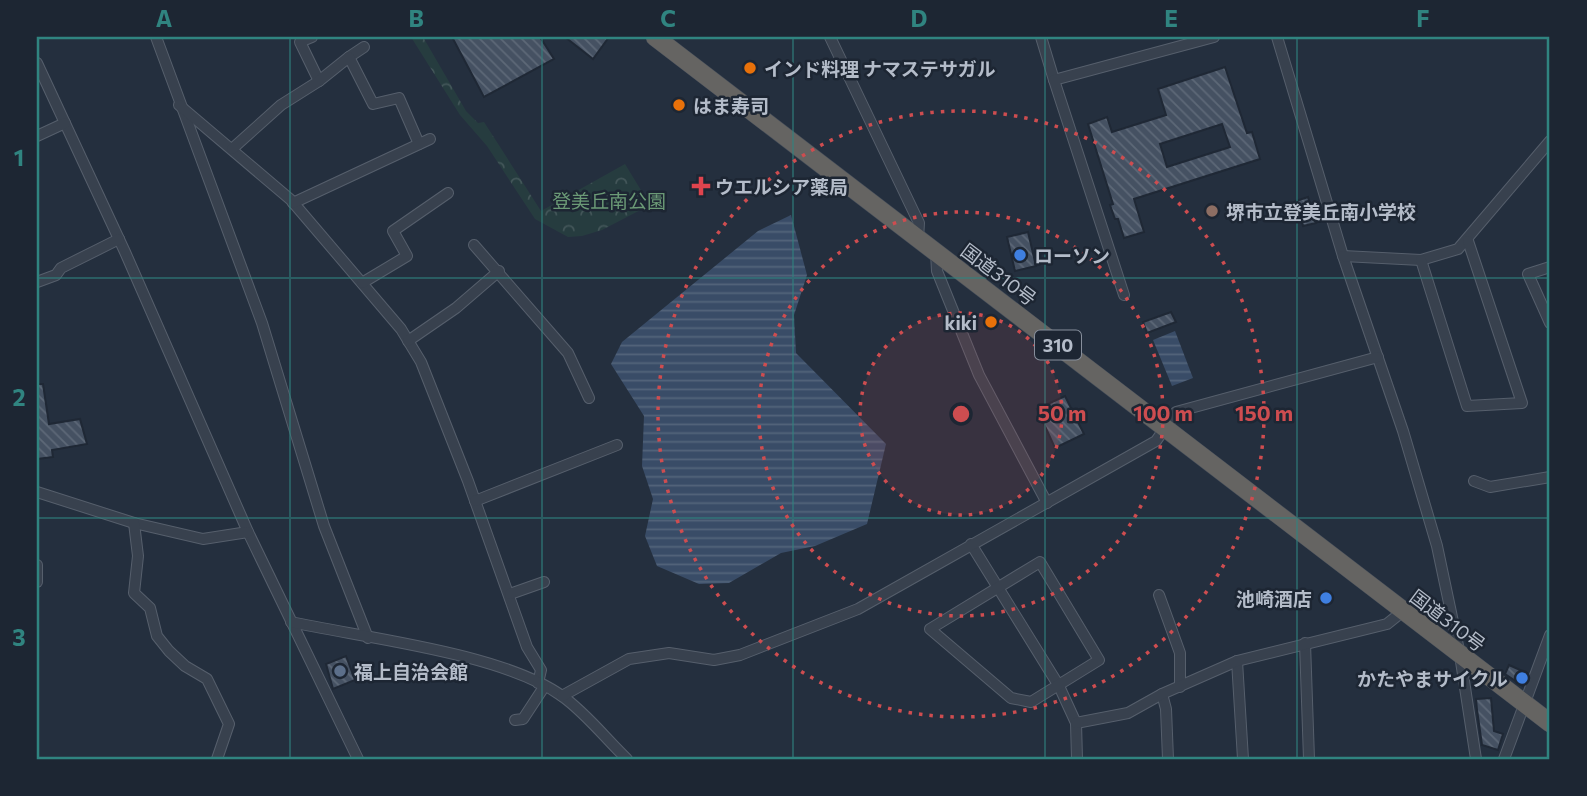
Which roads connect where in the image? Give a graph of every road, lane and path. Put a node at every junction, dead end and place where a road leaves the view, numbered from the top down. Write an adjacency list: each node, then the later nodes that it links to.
1 (156, 37): 13 (street)
2 (312, 37): 12 (street)
3 (655, 37): 21 (highway, 国道310号 / 310)
4 (830, 37): 21 (street)
5 (1041, 37): 11 (street)
6 (1213, 37): 11 (street)
7 (1277, 37): 25 (street)
8 (364, 47): 9 (street)
9 (349, 57): 12 (street); 19 (street)
10 (37, 63): 14 (street)
11 (1054, 80): 31 (street)
12 (319, 81): 17 (street)
13 (179, 104): 17 (street); 55 (street)
14 (65, 123): 15 (street); 20 (street)
15 (37, 136)
16 (1550, 141): 22 (street)
17 (232, 149): 19 (street)
18 (448, 192): 30 (street)
19 (293, 203): 30 (street)
20 (119, 239): 29 (street); 44 (street)
21 (918, 239): 24 (highway, 国道310号 / 310)
22 (1468, 241): 26 (street); 26 (street)
23 (474, 246): 28 (street)
24 (936, 253): 36 (highway, 国道310号 / 310); 42 (street)
25 (1343, 256): 26 (street); 34 (street)
26 (1420, 260)
27 (1550, 267): 32 (street)
28 (499, 271): 33 (street); 35 (street)
29 (37, 282)
30 (362, 283): 33 (street)
31 (1124, 295)
32 (1550, 323)
33 (408, 341): 41 (street)
34 (1378, 357): 36 (street); 57 (street)
35 (589, 398)
36 (1165, 427): 42 (street); 52 (highway, 国道310号 / 310)
37 (617, 445): 41 (street)
38 (1550, 477): 39 (street)
39 (1474, 481)
40 (37, 492): 43 (street)
41 (474, 501): 50 (street)
42 (1047, 503): 45 (street)
43 (134, 523): 44 (street); 68 (street)
44 (248, 532): 53 (street)
45 (971, 544): 49 (street); 63 (street)
46 (37, 565): 47 (street)
47 (37, 582)
48 (544, 582): 50 (street)
49 (996, 589): 60 (street); 60 (street); 60 (street)
50 (510, 594): 59 (street)
51 (1159, 595): 61 (street)
52 (1402, 612): 56 (street); 57 (highway, 国道310号 / 310)
53 (290, 622): 55 (street); 69 (street)
54 (1550, 635): 64 (street)
55 (368, 638): 59 (street)
56 (1305, 643): 58 (street); 74 (street)
57 (1460, 654): 64 (highway, 国道310号 / 310); 75 (street)
58 (1237, 661): 61 (street); 73 (street)
59 (541, 685): 63 (street); 65 (street)
60 (1059, 686): 66 (street)
61 (1180, 687): 62 (street)
62 (1162, 694): 66 (street); 72 (street)
63 (562, 696): 70 (street)
64 (1523, 702): 67 (highway, 国道310号 / 310); 76 (street)
65 (514, 720)
66 (1076, 723): 71 (street)
67 (1550, 723)
68 (217, 759)
69 (358, 759)
70 (627, 759)
71 (1077, 759)
72 (1168, 759)
73 (1243, 759)
74 (1309, 759)
75 (1476, 759)
76 (1504, 759)

